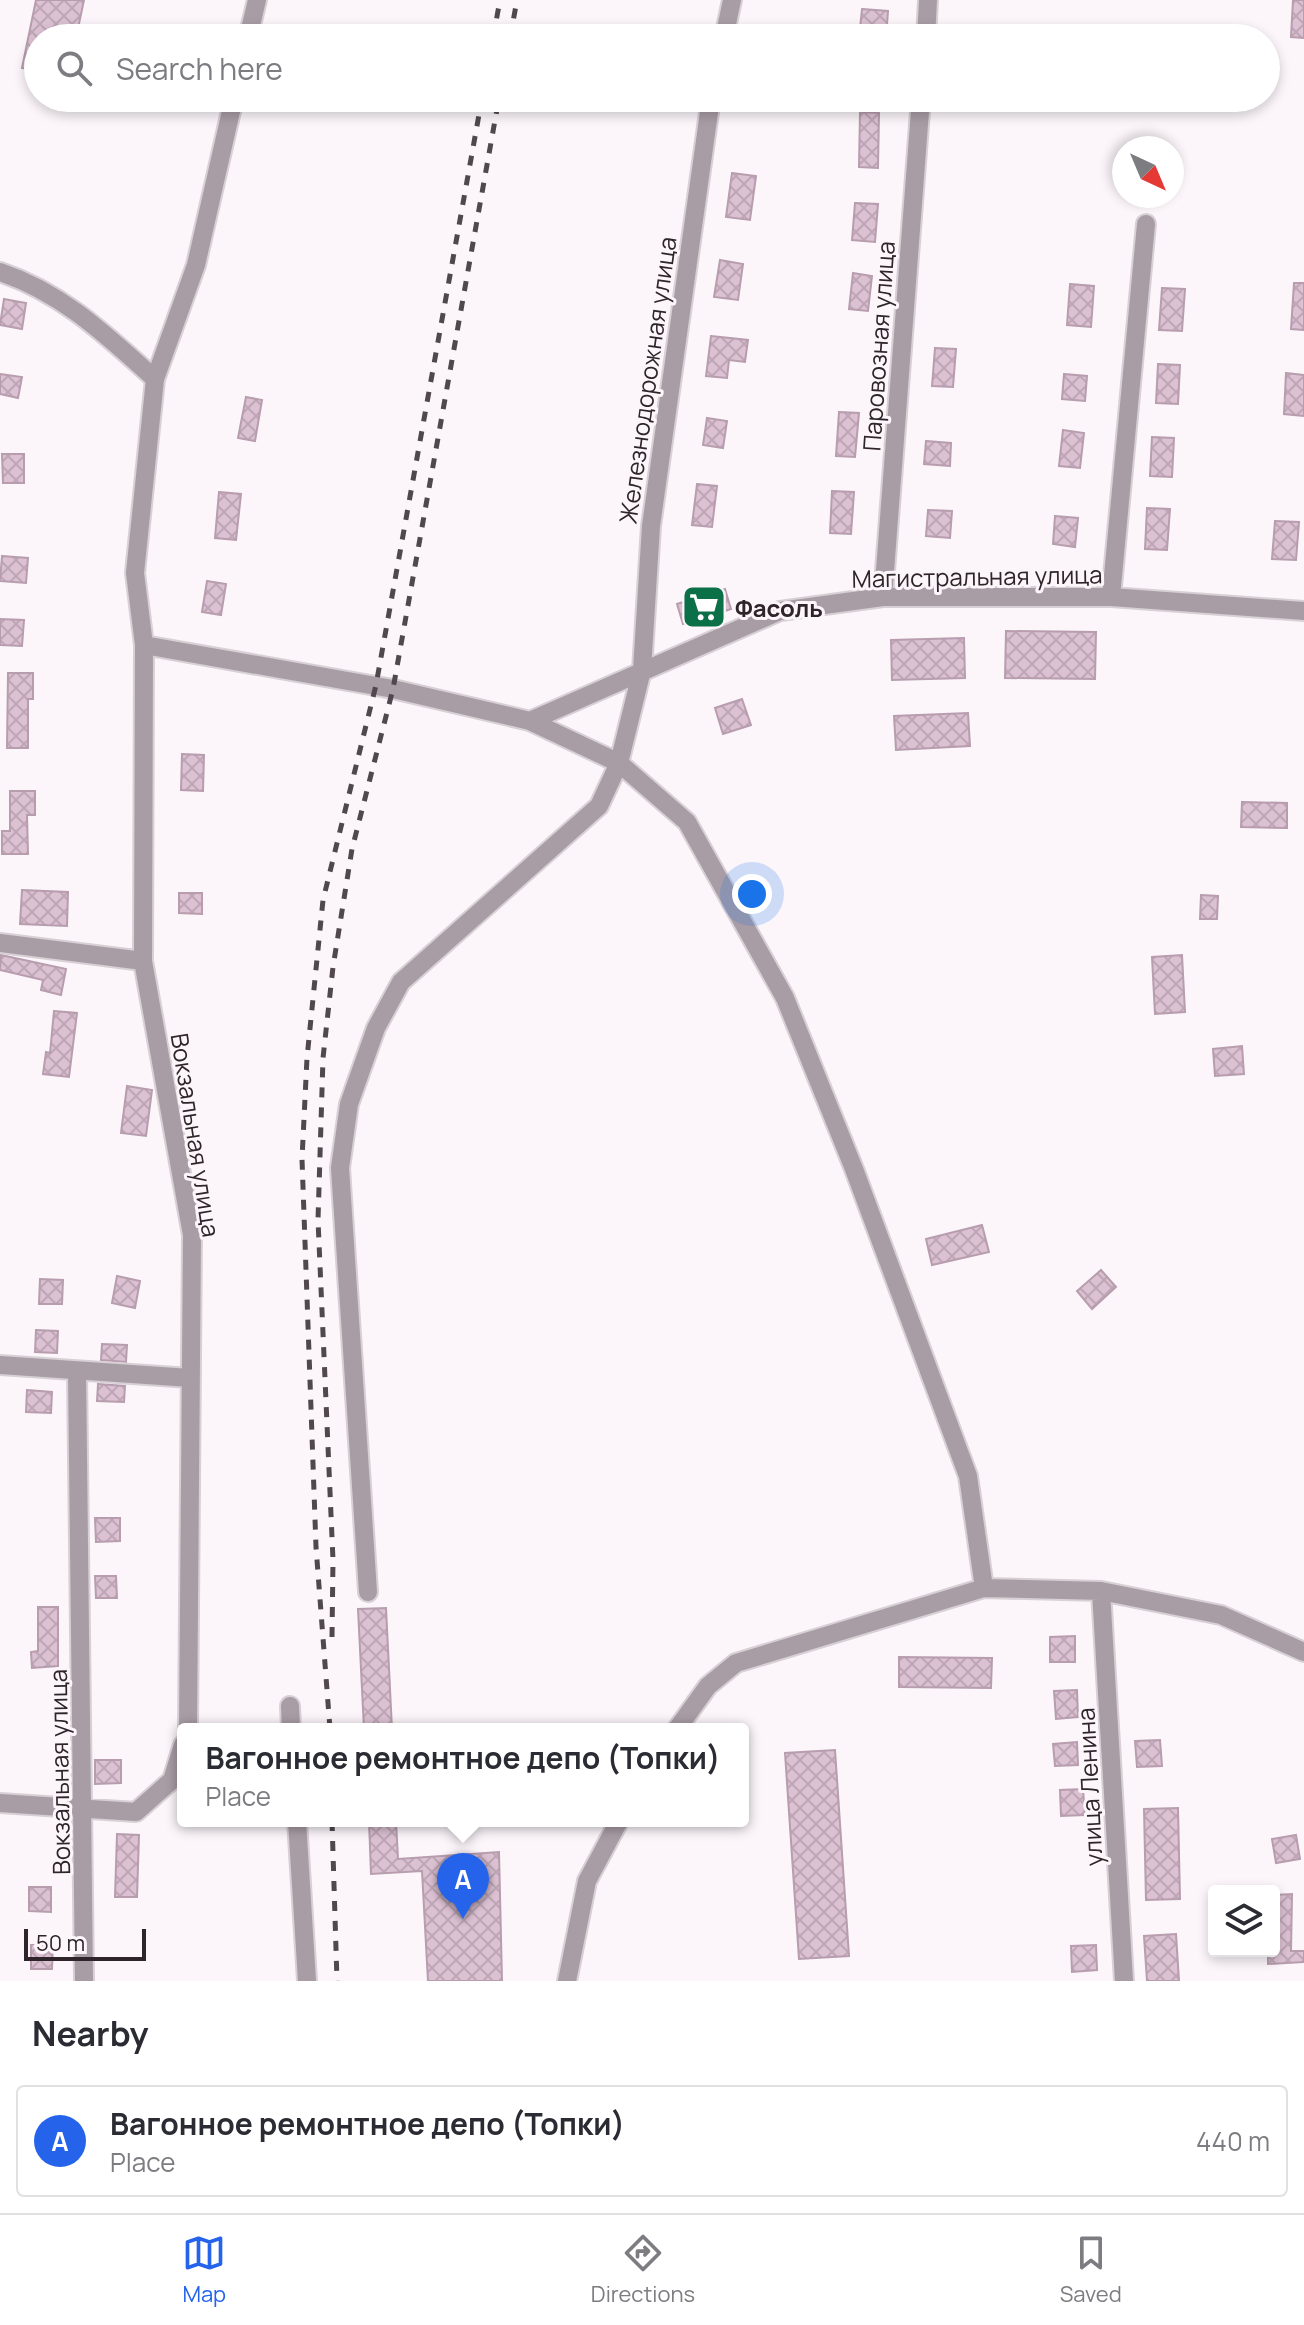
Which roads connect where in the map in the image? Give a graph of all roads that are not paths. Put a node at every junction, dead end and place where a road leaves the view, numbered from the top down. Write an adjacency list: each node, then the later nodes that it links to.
1 (257, 0): 4 (street)
2 (732, 0): 5 (street)
3 (928, 0): 6 (street)
4 (251, 24)
5 (727, 24)
6 (927, 24)
7 (231, 112): 12 (street, Вокзальная улица)
8 (709, 112): 17 (street, Железнодорожная улица)
9 (920, 112): 13 (street, Паровозная улица)
10 (1146, 224): 14 (street)
11 (0, 272): 12 (street)
12 (155, 379): 16 (street, Вокзальная улица)
13 (883, 597): 14 (street, Магистральная улица); 17 (street, Магистральная улица)
14 (1111, 597): 15 (street, Магистральная улица)
15 (1304, 611)
16 (144, 645): 18 (street); 21 (street, Вокзальная улица)
17 (642, 670): 18 (street, Магистральная улица); 19 (street, Железнодорожная улица)
18 (530, 721): 19 (street)
19 (619, 763): 25 (street); 27 (street, Железнодорожная улица)
20 (0, 943): 21 (street)
21 (143, 961): 24 (street, Вокзальная улица)
22 (0, 1365): 23 (street)
23 (77, 1371): 24 (street); 35 (street, Вокзальная улица)
24 (190, 1378): 30 (street, Вокзальная улица)
25 (984, 1588): 26 (street); 32 (street)
26 (1101, 1591): 28 (street); 41 (street, улица Ленина)
27 (368, 1592)
28 (1304, 1652)
29 (290, 1706): 31 (street)
30 (188, 1723)
31 (291, 1723)
32 (681, 1723)
33 (177, 1764): 35 (street)
34 (0, 1803): 35 (street)
35 (84, 1809): 38 (street, Вокзальная улица)
36 (297, 1827): 39 (street)
37 (616, 1827): 40 (street)
38 (84, 1981)
39 (307, 1981)
40 (567, 1981)
41 (1124, 1981)

